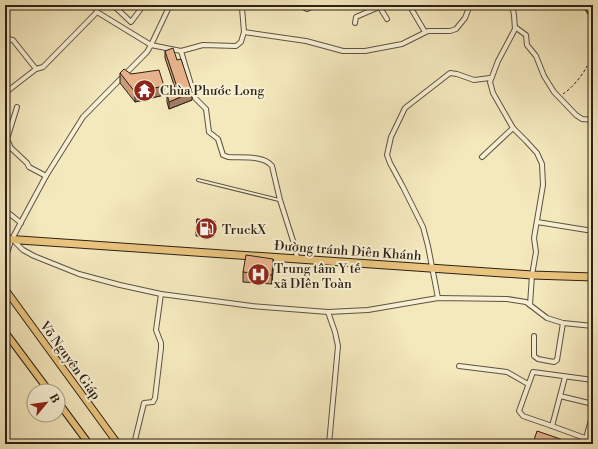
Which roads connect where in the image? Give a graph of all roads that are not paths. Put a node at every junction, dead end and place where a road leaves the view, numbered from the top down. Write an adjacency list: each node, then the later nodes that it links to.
1 (96, 5): 13 (street)
2 (142, 5): 10 (street)
3 (170, 5): 21 (street)
4 (299, 5): 5 (street)
5 (315, 5)
6 (415, 5): 19 (street)
7 (470, 5): 19 (street)
8 (512, 5): 17 (street)
9 (586, 5): 14 (main road)
10 (114, 6)
11 (379, 6): 15 (street); 16 (street)
12 (242, 8): 18 (street)
13 (97, 12): 21 (street); 23 (street)
14 (593, 15)
15 (387, 19)
16 (354, 22)
17 (515, 27): 24 (street); 27 (street)
18 (244, 32): 19 (street); 22 (street)
19 (424, 32)
20 (5, 44): 23 (street)
21 (151, 45): 22 (street); 30 (street)
22 (180, 51): 32 (street)
23 (36, 68): 25 (street)
24 (490, 78): 28 (street); 41 (street)
25 (5, 93)
26 (17, 107): 30 (street)
27 (593, 120)
28 (513, 128): 29 (street); 35 (street)
29 (482, 157)
30 (46, 176): 34 (street)
31 (198, 180): 32 (lane)
32 (280, 200): 39 (street)
33 (5, 210): 34 (street)
34 (21, 222): 37 (street)
35 (537, 222): 36 (street); 42 (street)
36 (593, 231)
37 (9, 239): 38 (main road); 39 (highway, Đường tránh Diên Khánh); 40 (lane); 45 (street)
38 (5, 244)
39 (297, 258): 41 (highway, Đường tránh Diên Khánh)
40 (5, 263)
41 (433, 268): 42 (highway, Đường tránh Diên Khánh); 46 (street)
42 (532, 275): 43 (highway, Đường tránh Diên Khánh); 47 (street)
43 (593, 277)
44 (5, 289): 66 (main road, Võ Nguyên Giáp)
45 (161, 294): 48 (street); 67 (street)
46 (438, 298): 47 (street); 48 (street)
47 (530, 304): 49 (street)
48 (328, 312): 68 (street)
49 (563, 323): 50 (street); 52 (street)
50 (593, 326)
51 (5, 332): 56 (main road)
52 (534, 336)
53 (459, 366): 57 (street)
54 (565, 377): 55 (street); 57 (street); 58 (street)
55 (593, 380)
56 (43, 383)
57 (528, 384): 62 (street)
58 (560, 396): 59 (street); 62 (street)
59 (593, 404)
60 (66, 413): 65 (main road)
61 (593, 413): 63 (street)
62 (552, 426): 63 (street)
63 (586, 438): 64 (street)
64 (593, 441)
65 (89, 444)
66 (118, 444)
67 (134, 444)
68 (330, 444)

